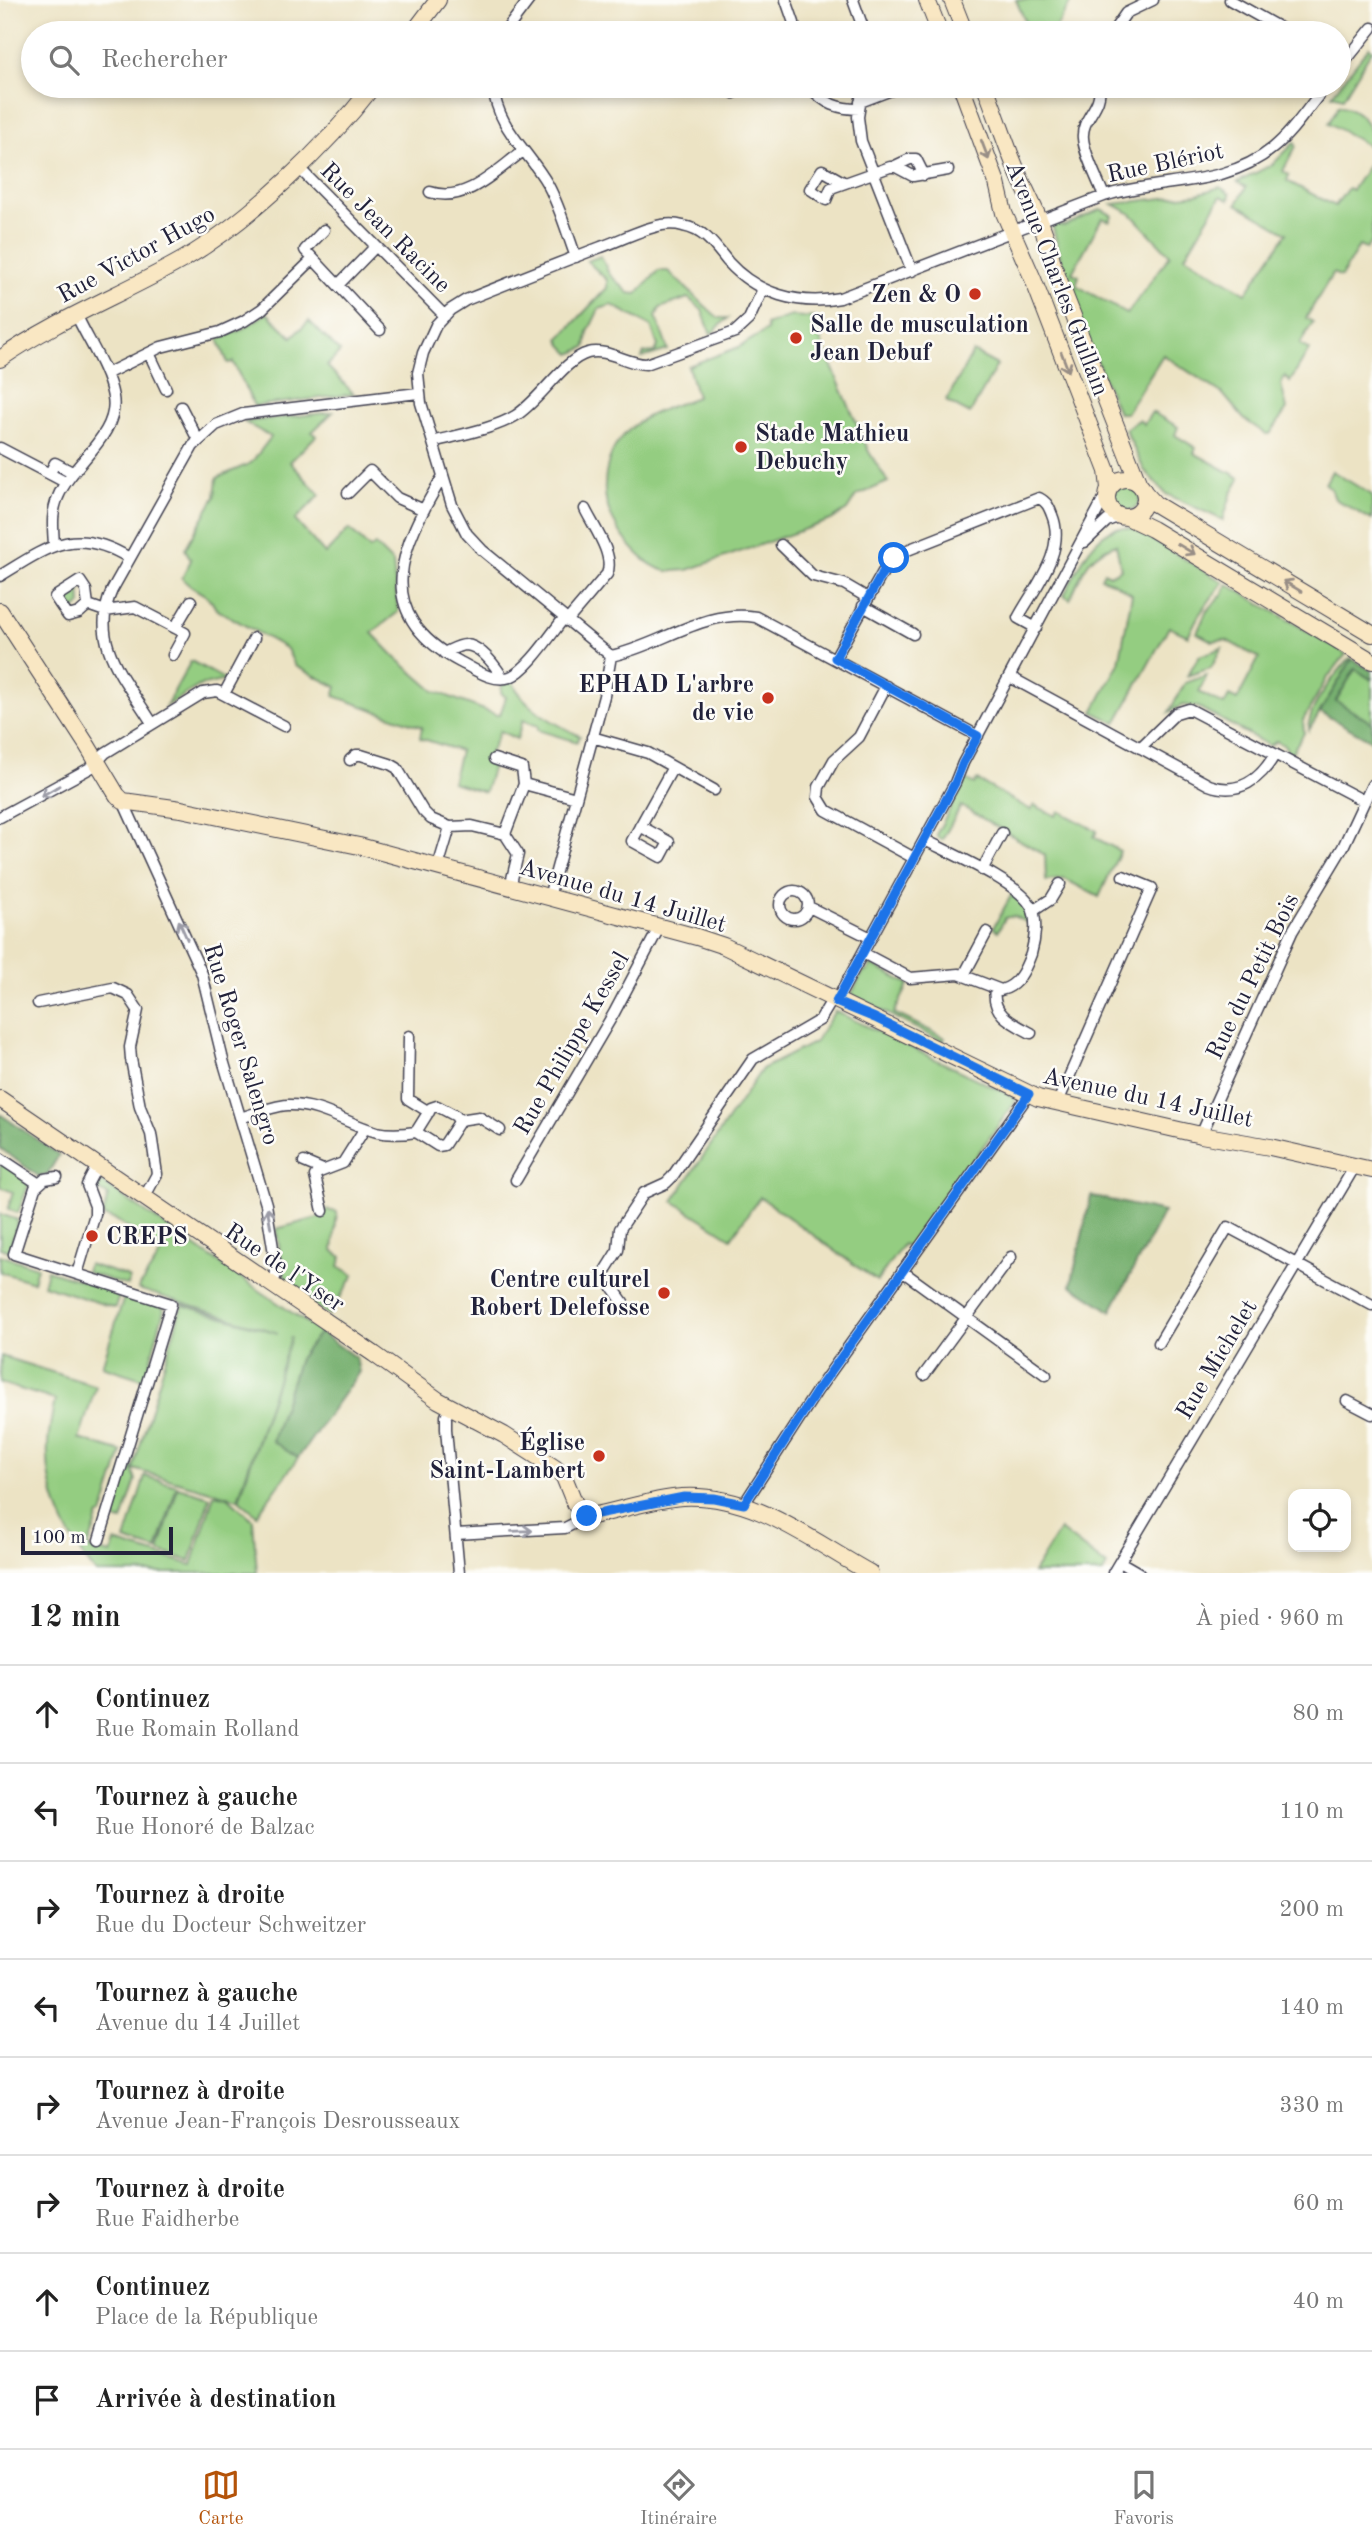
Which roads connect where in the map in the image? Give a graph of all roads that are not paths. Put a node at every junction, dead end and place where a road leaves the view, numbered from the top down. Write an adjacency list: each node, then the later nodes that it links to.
1 (438, 0): 9 (street)
2 (529, 0): 10 (street)
3 (853, 0): 12 (street)
4 (927, 0): 13 (street)
5 (952, 0): 14 (street)
6 (1153, 0): 15 (street)
7 (1230, 0): 16 (street)
8 (788, 1): 11 (street)
9 (422, 21)
10 (513, 21)
11 (793, 21)
12 (861, 21)
13 (935, 21)
14 (960, 21)
15 (1120, 21)
16 (1268, 21)
17 (1372, 27): 18 (street)
18 (1351, 52)
19 (363, 98): 30 (street, Rue Victor Hugo)
20 (495, 98): 29 (street)
21 (820, 98): 28 (street)
22 (861, 98): 28 (street)
23 (877, 98): 28 (street)
24 (965, 98): 38 (street, Avenue Charles Guillain, one-way to 38)
25 (990, 98): 38 (street, Avenue Charles Guillain)
26 (1098, 98): 37 (street)
27 (1316, 98): 37 (street, Rue Blériot)
28 (860, 106): 33 (street)
29 (523, 151): 36 (street); 41 (street)
30 (298, 167): 40 (street, Rue Jean Racine); 46 (street, Rue Victor Hugo)
31 (892, 167): 33 (street); 34 (street); 34 (street)
32 (948, 170): 34 (street)
33 (873, 174): 35 (street); 43 (street)
34 (924, 175)
35 (845, 183)
36 (430, 192)
37 (1104, 196): 38 (street, Rue Blériot)
38 (1026, 226): 43 (street, Rue Blériot); 62 (street, Avenue Charles Guillain); 63 (street, Avenue Charles Guillain, one-way to 63)
39 (324, 229): 42 (street)
40 (376, 246): 44 (street); 47 (street, Rue Jean Racine)
41 (576, 257): 45 (street, Rue Blériot); 47 (street, Rue Blériot)
42 (313, 258): 44 (street); 49 (street)
43 (912, 271): 45 (street, Rue Blériot)
44 (339, 284): 48 (street)
45 (763, 289): 56 (street)
46 (76, 314): 50 (street, Rue Victor Hugo); 51 (street)
47 (444, 316): 53 (street)
48 (380, 330)
49 (149, 353): 51 (street); 52 (street)
50 (0, 359)
51 (106, 374): 58 (street)
52 (166, 389)
53 (418, 393): 55 (street); 56 (street)
54 (181, 407): 55 (street)
55 (198, 440): 71 (street)
56 (433, 442): 60 (street)
57 (0, 448): 59 (street)
58 (72, 472): 59 (street); 61 (street)
59 (50, 473): 61 (street)
60 (443, 476): 66 (street); 78 (street)
61 (65, 482): 68 (street)
62 (1141, 488): 63 (street); 67 (street); 82 (street, one-way to 62)
63 (1108, 490): 67 (street); 70 (street)
64 (348, 493): 66 (street)
65 (585, 509): 78 (street)
66 (424, 510): 84 (street)
67 (1123, 517): 70 (street); 88 (street, one-way to 88)
68 (54, 545): 71 (street); 72 (street)
69 (781, 545): 74 (street)
70 (1078, 549): 80 (street)
71 (129, 558): 77 (street)
72 (0, 576)
73 (191, 601): 79 (street)
74 (865, 602): 80 (street); 81 (street); 87 (street)
75 (88, 605): 77 (street)
76 (0, 611): 101 (street, Rue Roger Salengro)
77 (104, 611): 79 (street); 93 (street)
78 (565, 620): 86 (street); 90 (street)
79 (175, 628): 85 (street)
80 (1036, 628): 89 (street)
81 (913, 634)
82 (1372, 634)
83 (254, 638): 92 (street)
84 (444, 653): 90 (street); 90 (street)
85 (173, 655)
86 (611, 656): 87 (street); 96 (street)
87 (835, 658): 91 (street)
88 (1372, 661)
89 (1010, 677): 95 (street); 97 (street)
90 (503, 678)
91 (886, 686): 95 (street); 115 (street)
92 (224, 694): 93 (street); 94 (street)
93 (152, 723): 101 (street)
94 (285, 726)
95 (978, 736): 114 (street)
96 (592, 737): 102 (street); 106 (street)
97 (1140, 748): 98 (street); 98 (street)
98 (1275, 754): 108 (street)
99 (494, 759): 103 (street)
100 (349, 760): 111 (street)
101 (97, 761): 107 (street, Rue Roger Salengro); 109 (street, one-way to 109)
102 (673, 767): 105 (street); 110 (street)
103 (524, 784): 106 (street); 113 (street)
104 (1372, 785): 108 (street, Rue du Petit Bois)
105 (714, 790)
106 (576, 798): 121 (street)
107 (123, 801): 116 (street, Avenue du 14 Juillet); 138 (street, Rue Roger Salengro, one-way to 107)
108 (1364, 801): 143 (street, Rue du Petit Bois)
109 (0, 817)
110 (640, 826)
111 (450, 827): 113 (street); 116 (street)
112 (1002, 833): 117 (street)
113 (506, 834): 120 (street)
114 (925, 840): 115 (street); 117 (street)
115 (914, 858): 126 (street)
116 (438, 867): 120 (street, Avenue du 14 Juillet)
117 (982, 870): 123 (street)
118 (1123, 876): 136 (street)
119 (1060, 884): 123 (street)
120 (510, 887): 121 (street, Avenue du 14 Juillet)
121 (549, 897): 124 (street, Avenue du 14 Juillet)
122 (809, 907): 126 (street)
123 (1033, 911): 129 (street)
124 (660, 926): 130 (street, Avenue du 14 Juillet); 151 (street, Rue Philippe Kessel)
125 (987, 932): 128 (street)
126 (871, 938): 127 (street)
127 (863, 953): 128 (street); 130 (street)
128 (964, 975): 129 (street)
129 (995, 989): 132 (street)
130 (834, 1001): 134 (street, Avenue du 14 Juillet); 160 (street)
131 (38, 1003): 153 (street)
132 (1031, 1033)
133 (409, 1036): 137 (street)
134 (1029, 1094): 136 (street, Avenue du 14 Juillet); 157 (street)
135 (0, 1100): 146 (street, Rue de l'Yser)
136 (1058, 1102): 143 (street, Avenue du 14 Juillet)
137 (429, 1112): 139 (street); 142 (street)
138 (241, 1118): 140 (street); 159 (street, Rue Roger Salengro, one-way to 138)
139 (458, 1120): 141 (street); 142 (street)
140 (365, 1128): 142 (street); 148 (street)
141 (500, 1130)
142 (416, 1132)
143 (1201, 1135): 147 (street, Avenue du 14 Juillet)
144 (0, 1158): 152 (street)
145 (304, 1162): 148 (street)
146 (97, 1166): 153 (street, Rue de l'Yser); 158 (street)
147 (1355, 1166): 149 (street, Avenue du 14 Juillet); 156 (street, Rue Michelet)
148 (323, 1170): 154 (street)
149 (1372, 1170)
150 (57, 1177): 152 (street)
151 (516, 1180)
152 (38, 1184): 158 (street)
153 (144, 1198): 159 (street, Rue de l'Yser)
154 (323, 1211)
155 (1011, 1256): 162 (street)
156 (1297, 1264): 161 (street); 163 (street); 173 (street, Rue Michelet)
157 (902, 1271): 162 (street); 169 (street)
158 (77, 1274): 172 (street)
159 (272, 1285): 167 (street, Rue de l'Yser)
160 (623, 1302)
161 (1372, 1305)
162 (967, 1317): 164 (street); 165 (street)
163 (1159, 1343)
164 (924, 1375)
165 (1046, 1375)
166 (1348, 1401): 168 (street)
167 (450, 1408): 170 (street, Rue de l'Yser); 171 (street)
168 (1372, 1414)
169 (744, 1504): 170 (street); 174 (street)
170 (583, 1514): 171 (street, one-way to 170)
171 (456, 1534): 175 (street)
172 (99, 1540)
173 (1120, 1562): 177 (street, Rue Michelet); 178 (street)
174 (853, 1569): 176 (street)
175 (459, 1573)
176 (870, 1573)
177 (1113, 1573)
178 (1139, 1573)

